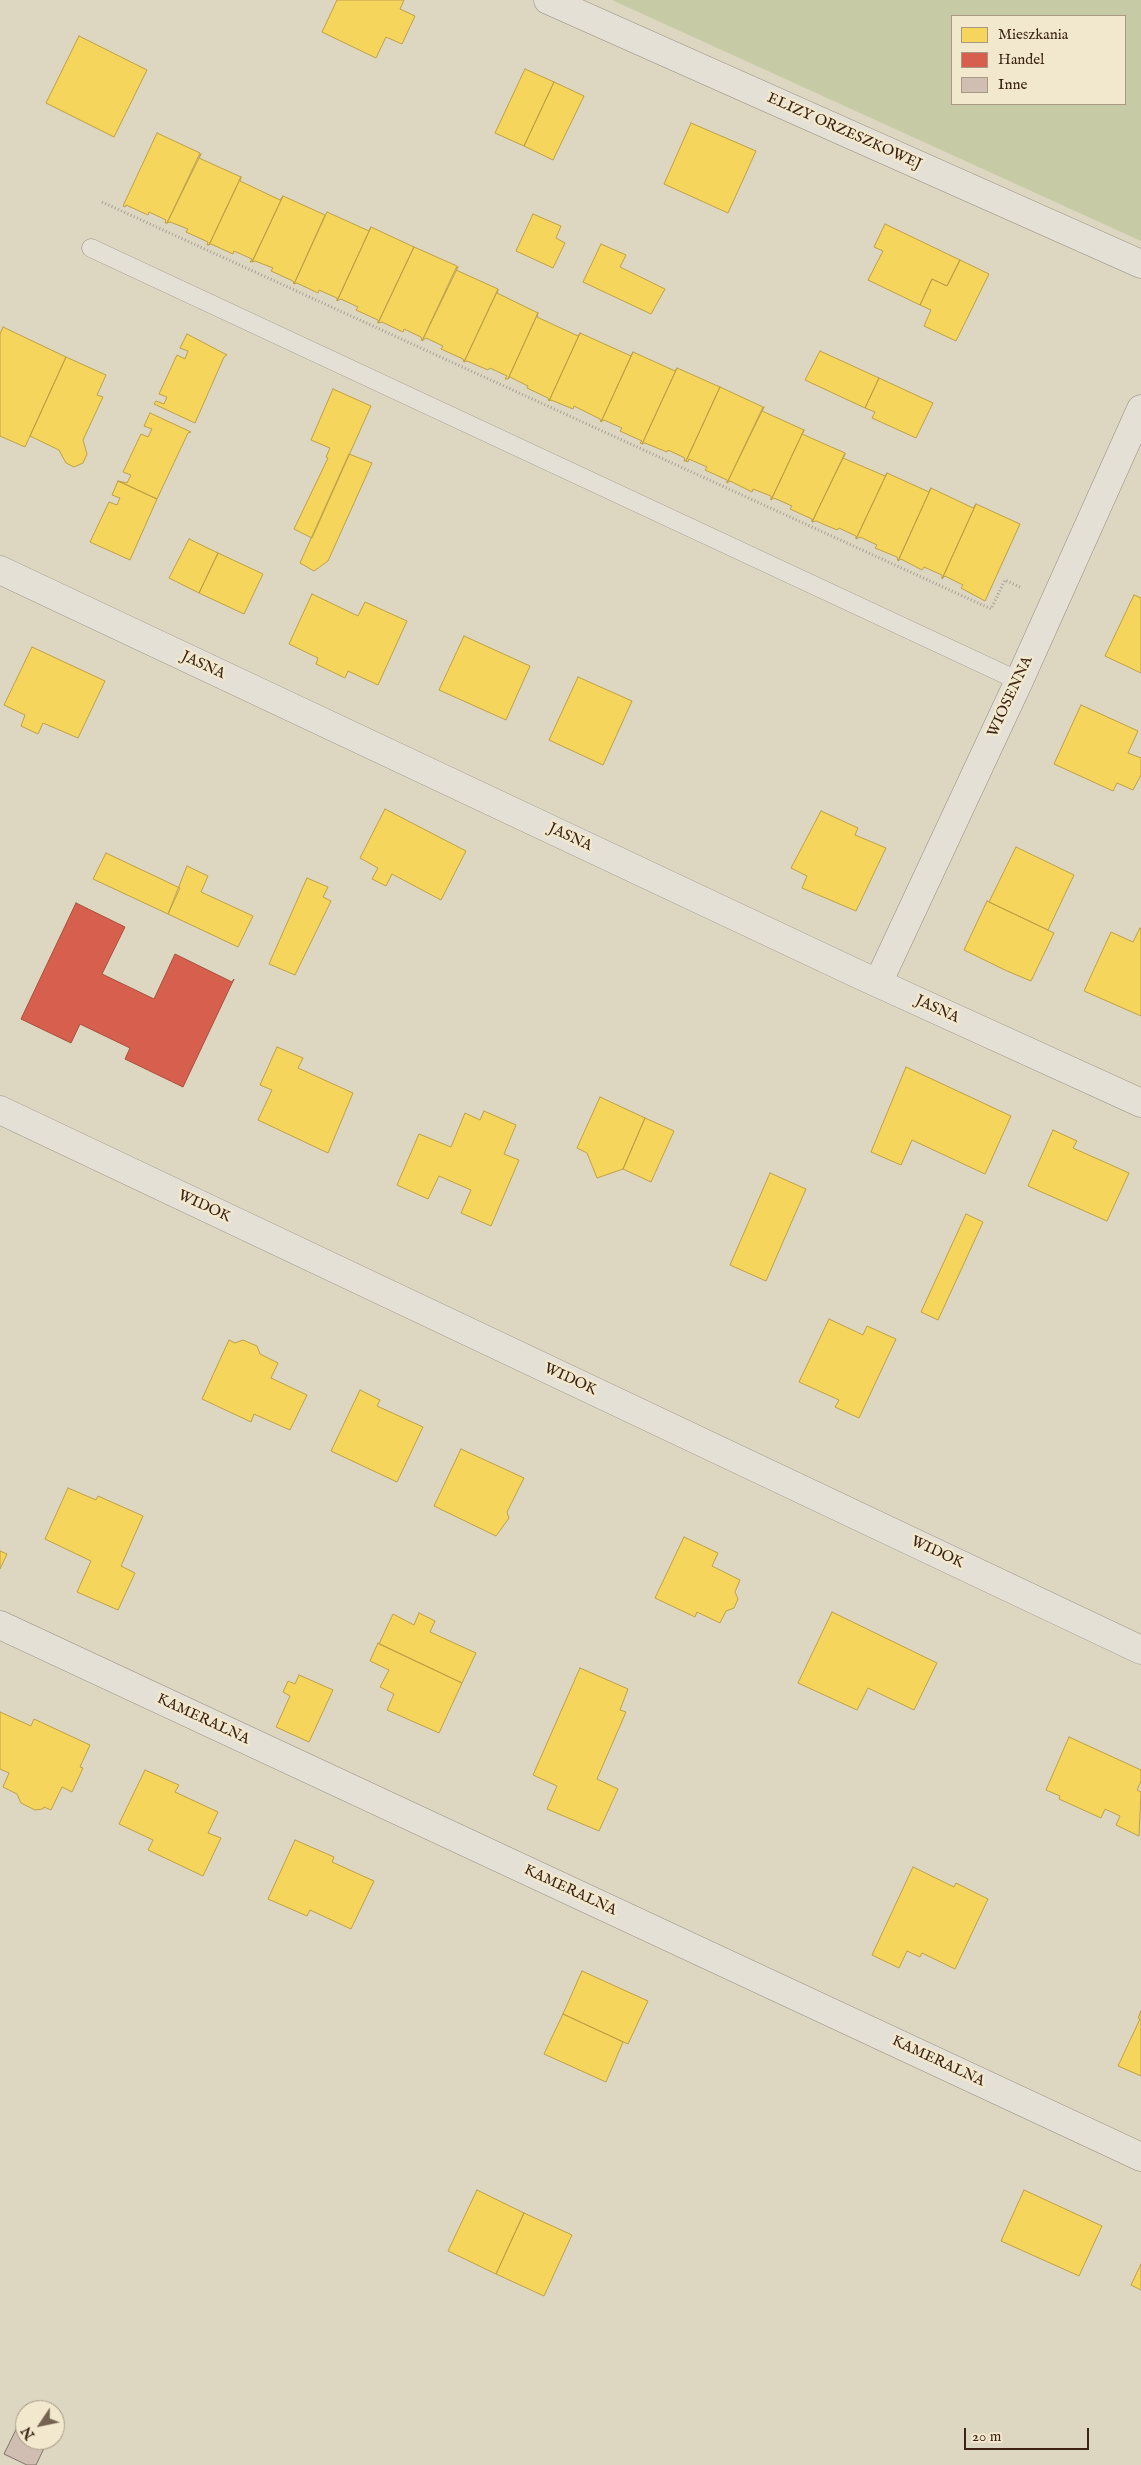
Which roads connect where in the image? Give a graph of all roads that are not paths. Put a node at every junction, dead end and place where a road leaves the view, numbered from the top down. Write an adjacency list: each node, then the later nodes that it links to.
1 (548, 0): 3 (street, ELIZY ORZESZKOWEJ)
2 (91, 248): 6 (lane)
3 (1141, 264)
4 (1141, 409): 6 (street, WIOSENNA)
5 (0, 570): 7 (street, JASNA)
6 (1019, 681): 7 (street, WIOSENNA)
7 (878, 983): 8 (street, JASNA)
8 (1141, 1103)
9 (0, 1110): 11 (street, WIDOK)
10 (0, 1625): 12 (street, KAMERALNA)
11 (1141, 1650)
12 (1141, 2157)

